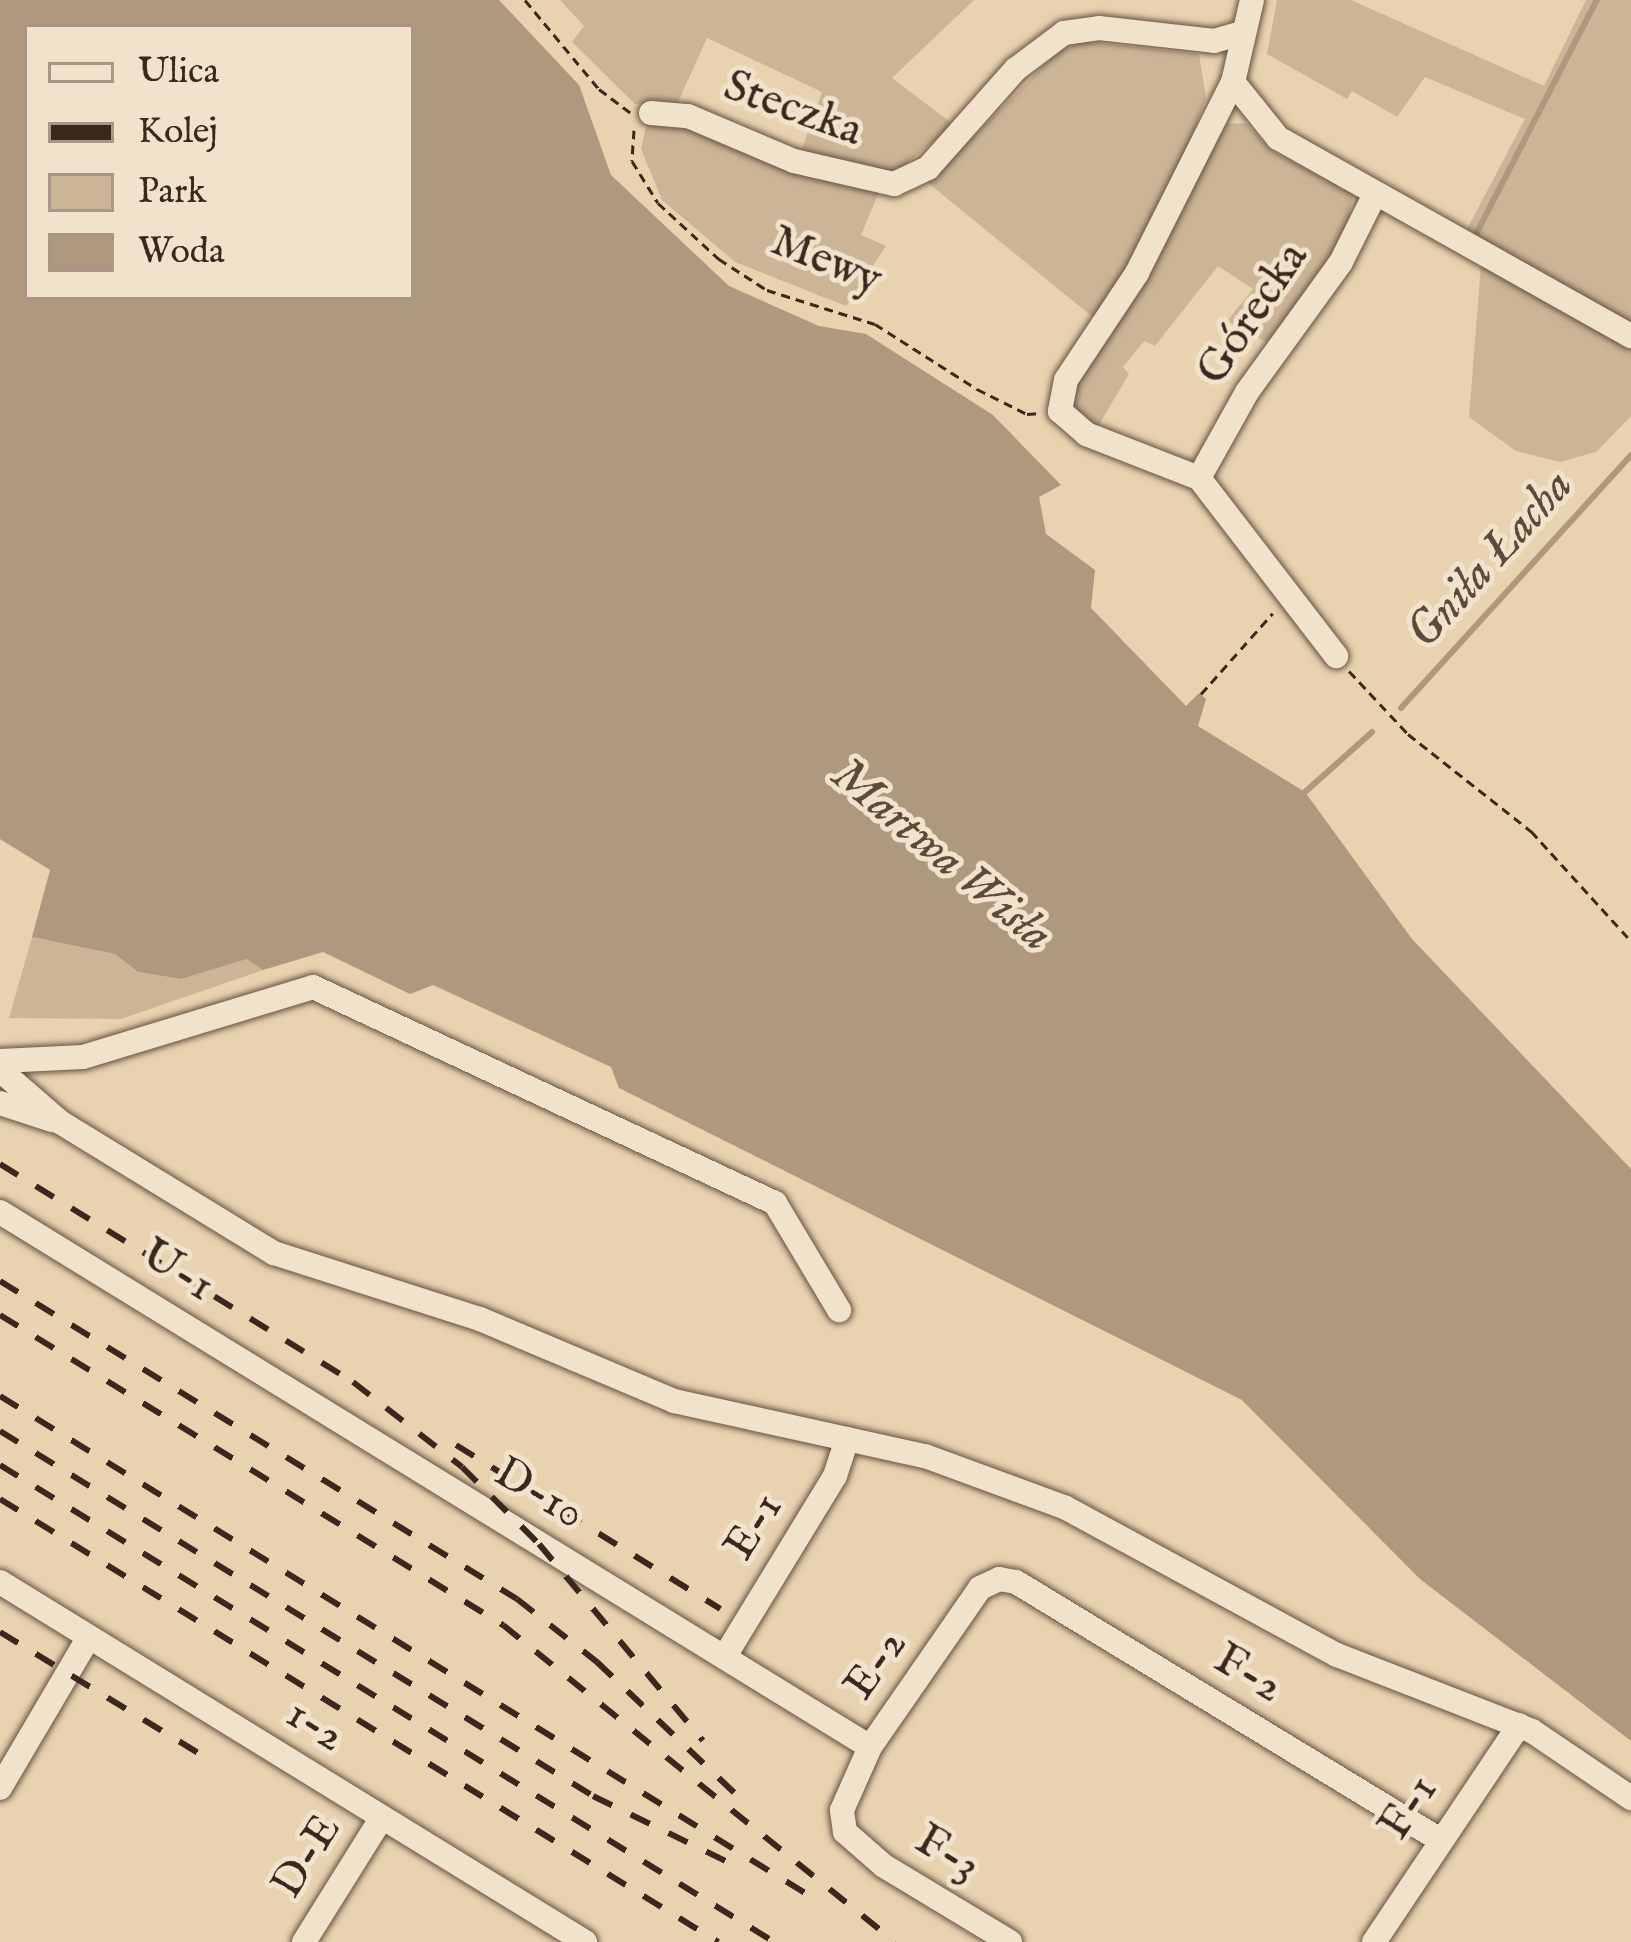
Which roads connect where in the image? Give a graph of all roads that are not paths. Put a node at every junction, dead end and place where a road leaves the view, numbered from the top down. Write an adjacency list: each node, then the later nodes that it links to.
1 (1252, 0): 2 (street)
2 (1238, 34): 3 (street); 4 (street, Steczka)
3 (1233, 82): 5 (street); 7 (street)
4 (644, 115)
5 (1374, 196): 6 (street); 7 (street, Górecka)
6 (1631, 336)
7 (1199, 478): 8 (street)
8 (1336, 656)
9 (0, 1065): 11 (street); 13 (street)
10 (0, 1103): 11 (street)
11 (60, 1122): 15 (street)
12 (0, 1212): 14 (street, U-1)
13 (839, 1310)
14 (310, 1403): 19 (street, D-10)
15 (847, 1439): 19 (street, E-1); 20 (street)
16 (0, 1582): 18 (street, 1-2)
17 (1016, 1582): 21 (street, E-2); 26 (street, F-2)
18 (89, 1637): 22 (street); 24 (street, 1-2)
19 (725, 1655): 21 (street, D-10)
20 (1519, 1725): 23 (street); 26 (street, F-1)
21 (870, 1747): 25 (street, E-2)
22 (0, 1788)
23 (1631, 1798)
24 (382, 1817): 27 (street, D-E); 28 (street, 1-2)
25 (845, 1832): 29 (street, F-3)
26 (1437, 1838): 30 (street, F-1)
27 (304, 1942)
28 (585, 1942)
29 (1010, 1942)
30 (1374, 1942)

